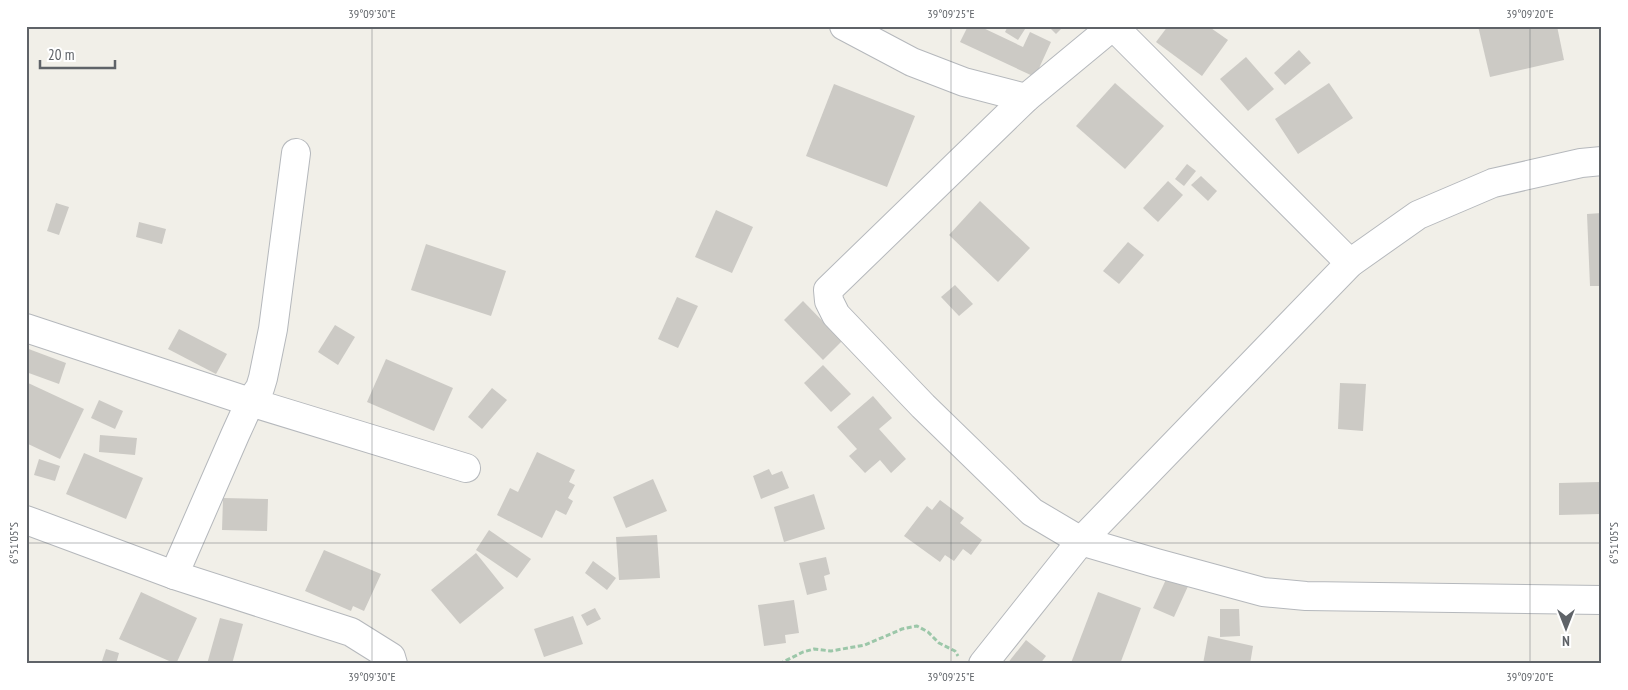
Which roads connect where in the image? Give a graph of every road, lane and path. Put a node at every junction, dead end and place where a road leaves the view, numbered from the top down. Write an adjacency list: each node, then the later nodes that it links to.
1 (844, 26): 3 (street)
2 (1113, 26): 3 (street); 6 (street)
3 (1026, 98): 11 (street)
4 (296, 153): 8 (street)
5 (1602, 162): 6 (street)
6 (1350, 263): 11 (street)
7 (26, 328): 8 (street)
8 (250, 402): 9 (street); 12 (street)
9 (466, 468)
10 (26, 520): 12 (street)
11 (1081, 541): 13 (street); 14 (street)
12 (174, 575): 15 (street)
13 (1602, 600)
14 (971, 661): 16 (path)
15 (393, 664)
16 (779, 664)

